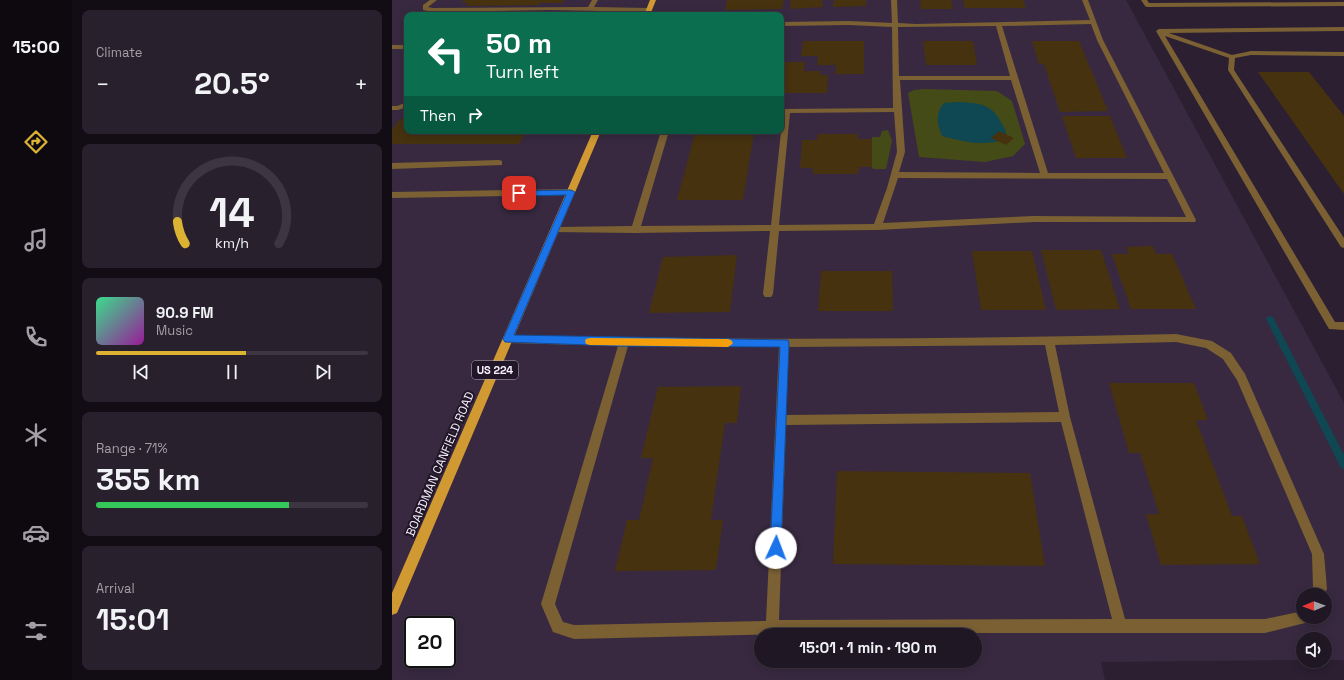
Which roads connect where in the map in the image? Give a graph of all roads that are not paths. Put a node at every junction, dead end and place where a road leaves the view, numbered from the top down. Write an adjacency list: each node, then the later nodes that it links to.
1 (434, 0): 8 (street)
2 (594, 0): 8 (street)
3 (653, 0): 9 (main road)
4 (894, 0): 13 (street)
5 (1085, 0): 10 (street)
6 (1144, 0): 7 (street)
7 (1344, 4)
8 (590, 9): 9 (street)
9 (648, 12)
10 (1093, 22): 12 (street); 33 (street)
11 (784, 24): 13 (street)
12 (998, 24): 13 (street); 21 (street)
13 (894, 25): 20 (street)
14 (1344, 29): 15 (street)
15 (1158, 31): 19 (street); 42 (street)
16 (392, 47): 17 (street)
17 (404, 47)
18 (1344, 54): 19 (street)
19 (1232, 57): 40 (street)
20 (896, 78): 21 (street); 24 (street)
21 (1014, 78): 32 (street)
22 (404, 105): 23 (street)
23 (392, 108)
24 (897, 110): 25 (street); 31 (street)
25 (784, 111)
26 (596, 134): 34 (main road, BOARDMAN CANFIELD ROAD / US 224)
27 (664, 134): 39 (street)
28 (782, 134): 37 (street)
29 (498, 163): 30 (street)
30 (392, 166)
31 (895, 175): 32 (street); 36 (street)
32 (1045, 175): 33 (street)
33 (1170, 176): 36 (street)
34 (571, 192): 35 (street); 38 (main road, BOARDMAN CANFIELD ROAD / US 224)
35 (392, 195)
36 (877, 227): 37 (street)
37 (776, 228): 39 (street); 41 (street)
38 (555, 230): 39 (street); 43 (main road, BOARDMAN CANFIELD ROAD / US 224)
39 (635, 230)
40 (1344, 245)
41 (768, 294)
42 (1344, 326)
43 (508, 339): 45 (street); 50 (main road, BOARDMAN CANFIELD ROAD / US 224)
44 (1049, 341): 46 (street); 47 (street); 49 (street)
45 (624, 342): 46 (street); 53 (street)
46 (784, 343): 48 (street)
47 (1065, 418): 48 (street); 52 (street)
48 (781, 420): 53 (street)
49 (1320, 588)
50 (392, 608)
51 (1296, 619): 52 (street)
52 (1120, 626): 53 (street)
53 (772, 627)

